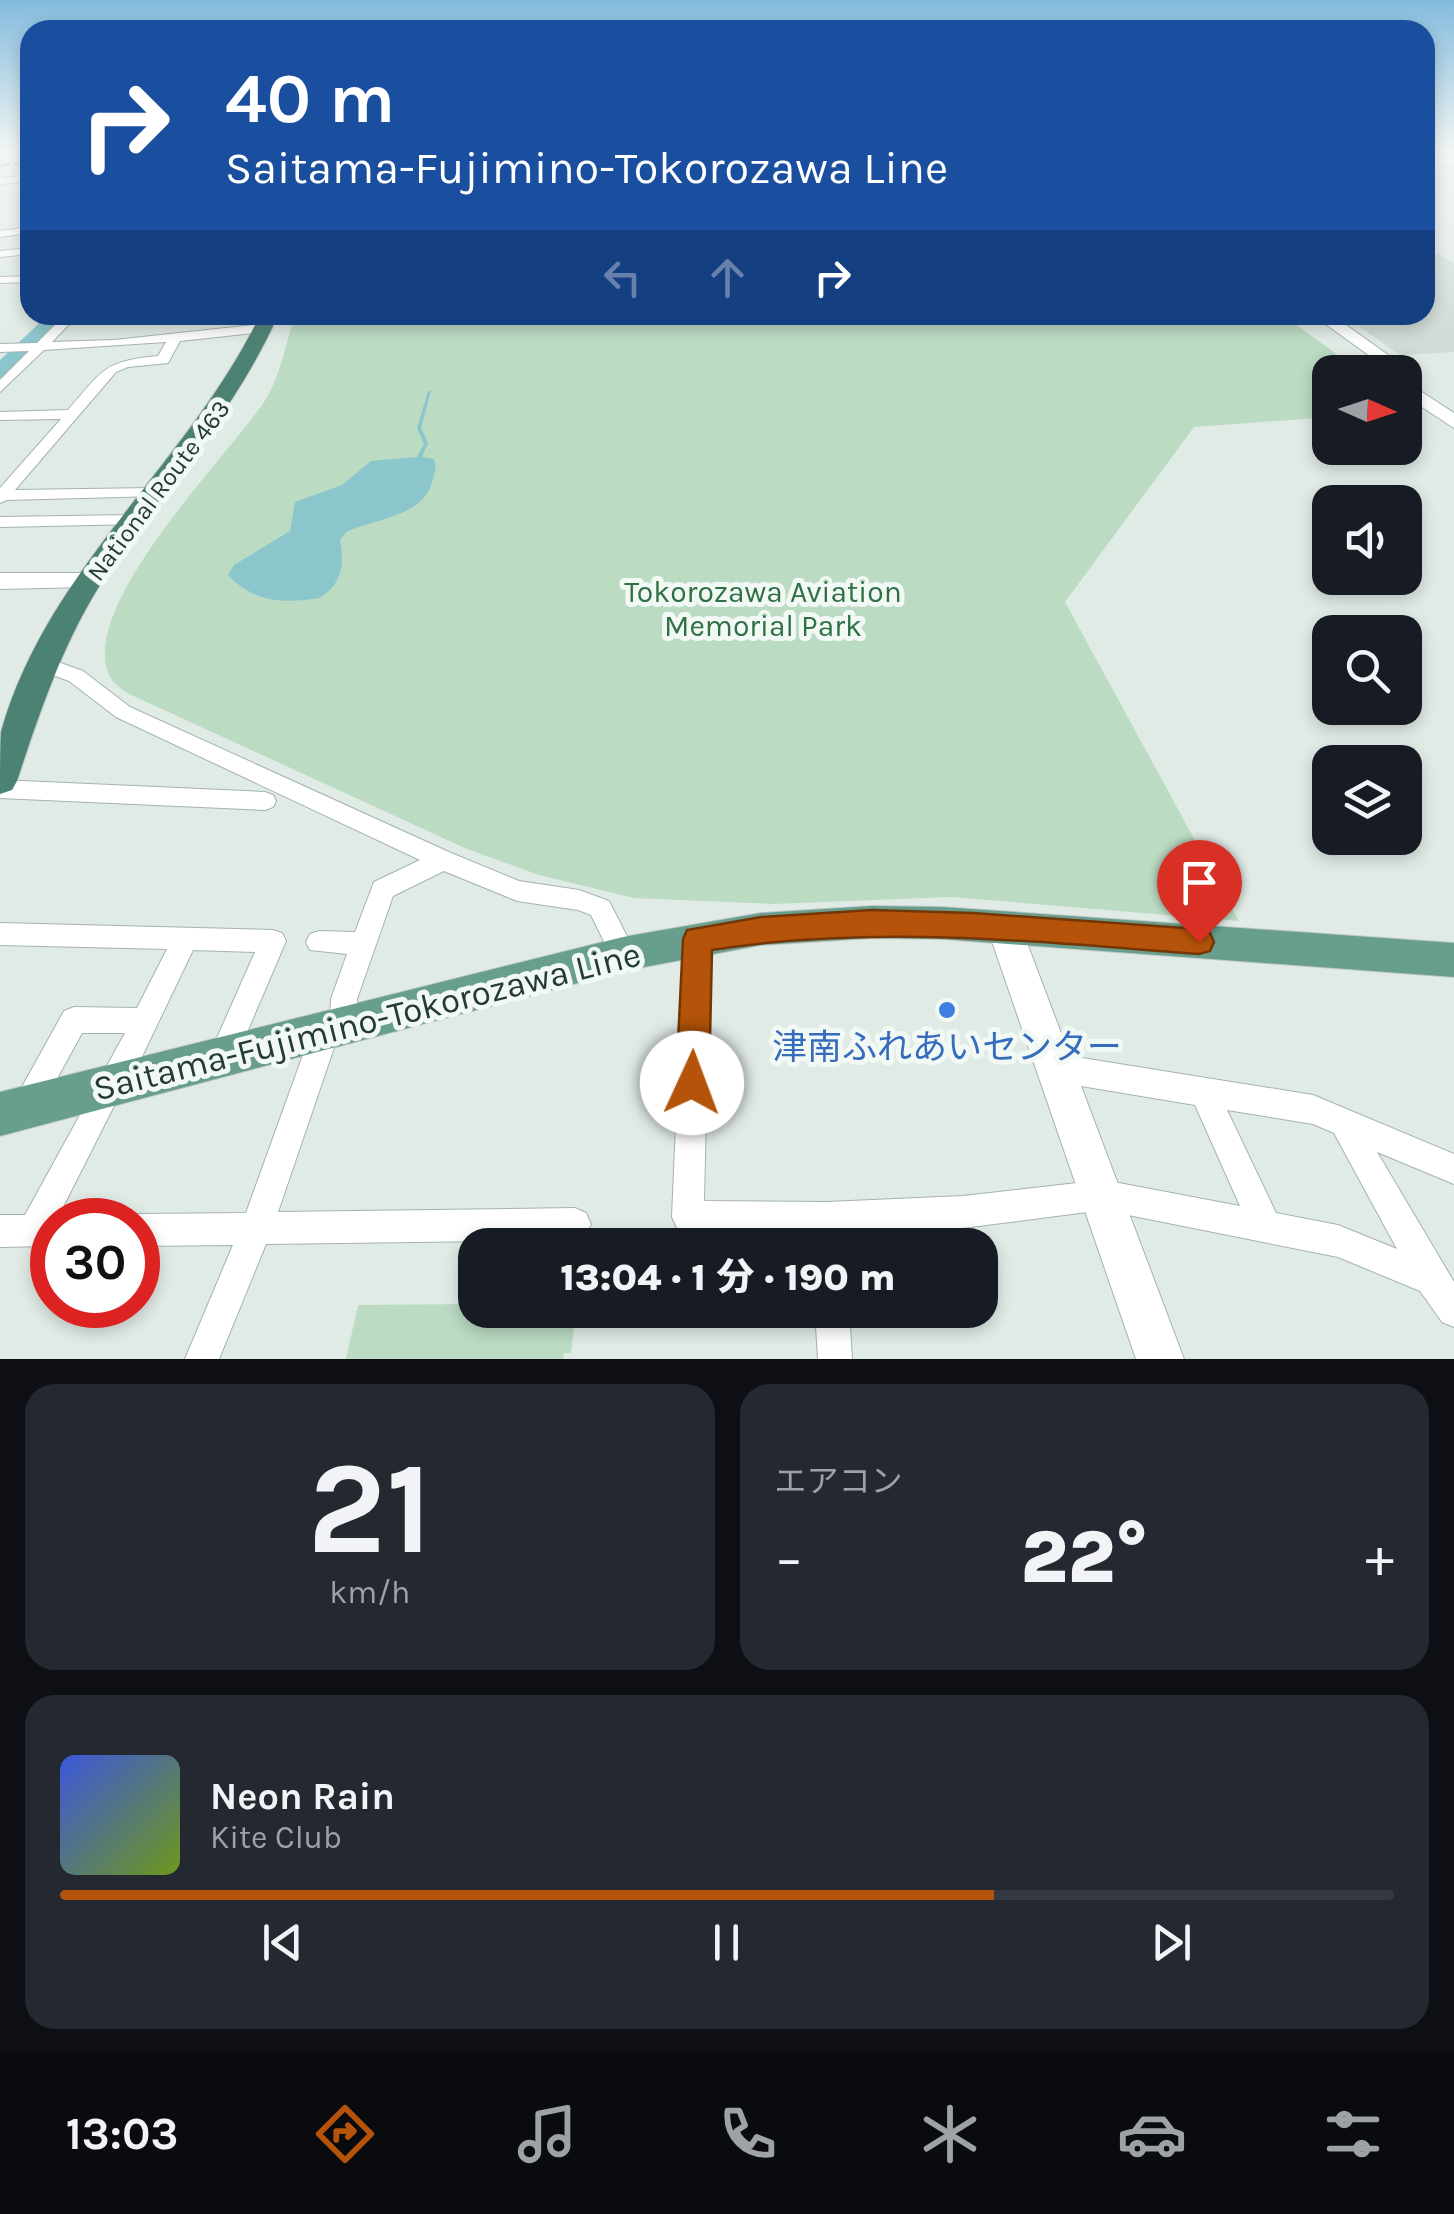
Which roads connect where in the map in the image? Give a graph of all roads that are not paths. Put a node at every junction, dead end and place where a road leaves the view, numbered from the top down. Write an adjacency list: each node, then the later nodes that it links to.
1 (59, 325): 7 (street)
2 (249, 325): 6 (street)
3 (265, 325): 18 (highway, National Route 463)
4 (1318, 325): 9 (street)
5 (1335, 325): 10 (street)
6 (175, 338): 7 (street); 15 (street)
7 (30, 347): 8 (street); 12 (street)
8 (0, 348)
9 (1361, 355)
10 (1378, 355)
11 (1422, 386): 14 (street)
12 (0, 388)
13 (1422, 399): 17 (street)
14 (1454, 408)
15 (70, 414): 16 (street); 19 (street)
16 (0, 416)
17 (1454, 422)
18 (152, 493): 19 (street); 20 (highway, National Route 463)
19 (1, 496)
20 (132, 520): 21 (street); 22 (highway, National Route 463)
21 (0, 522)
22 (89, 580): 23 (street); 24 (highway, National Route 463)
23 (0, 581)
24 (44, 664): 25 (highway); 28 (street)
25 (0, 780)
26 (0, 789): 27 (street)
27 (265, 801)
28 (443, 860): 34 (street); 35 (street)
29 (1004, 927): 31 (main road, Saitama-Fujimino-Tokorozawa Line); 36 (main road, Saitama-Fujimino-Tokorozawa Line); 40 (street)
30 (0, 934): 32 (street)
31 (697, 939): 35 (main road, Saitama-Fujimino-Tokorozawa Line); 51 (street)
32 (185, 940): 37 (street); 39 (street)
33 (319, 942): 34 (street)
34 (366, 943): 38 (street)
35 (624, 954): 38 (main road, Saitama-Fujimino-Tokorozawa Line)
36 (1454, 960)
37 (145, 1021): 41 (street); 43 (street)
38 (334, 1028): 39 (main road, Saitama-Fujimino-Tokorozawa Line); 50 (street)
39 (223, 1056): 41 (main road, Saitama-Fujimino-Tokorozawa Line)
40 (1057, 1068): 42 (street); 46 (street)
41 (111, 1085): 43 (main road, Saitama-Fujimino-Tokorozawa Line); 47 (street)
42 (1204, 1094): 44 (street); 49 (street)
43 (13, 1111)
44 (1344, 1123): 45 (street); 56 (street)
45 (1454, 1169)
46 (1102, 1195): 49 (street); 52 (street); 61 (street)
47 (59, 1198)
48 (575, 1224): 50 (street)
49 (1266, 1227): 56 (street)
50 (256, 1228): 54 (street); 59 (street)
51 (791, 1228)
52 (855, 1228)
53 (30, 1230): 55 (street)
54 (160, 1230)
55 (0, 1231)
56 (1432, 1279): 57 (street)
57 (1454, 1310)
58 (833, 1328): 60 (street)
59 (202, 1359)
60 (835, 1359)
61 (1160, 1359)

